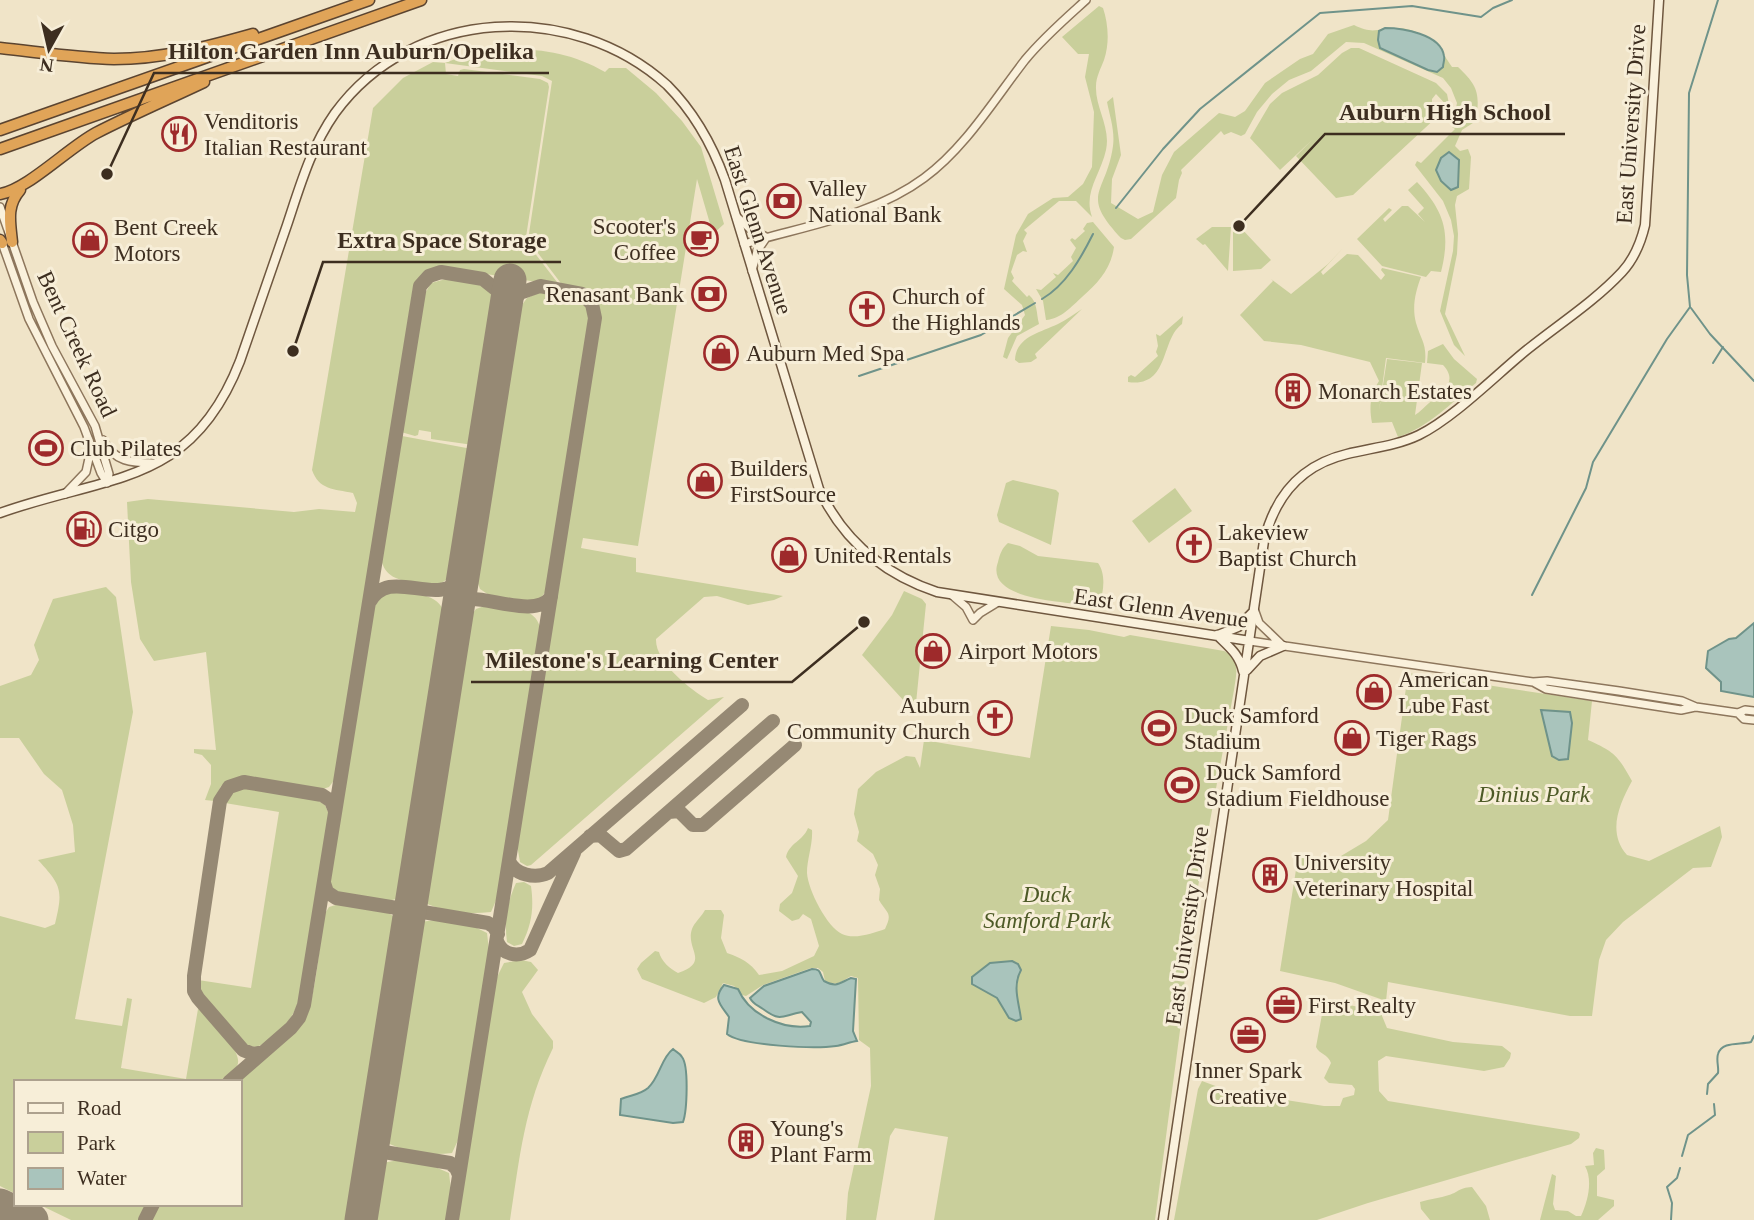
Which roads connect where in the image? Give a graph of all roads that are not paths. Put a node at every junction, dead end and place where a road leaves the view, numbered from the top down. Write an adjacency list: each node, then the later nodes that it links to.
1 (369, 0): 5 (highway)
2 (421, 0): 6 (highway)
3 (1086, 0): 14 (street)
4 (1659, 0): 26 (main road, East University Drive)
5 (302, 23): 7 (highway); 8 (highway)
6 (297, 44): 9 (highway); 10 (highway)
7 (0, 48)
8 (0, 130)
9 (0, 149)
10 (54, 161): 11 (highway); 15 (highway)
11 (0, 194)
12 (0, 207): 15 (street, Bent Creek Road)
13 (735, 215): 14 (street); 16 (main road, East Glenn Avenue); 20 (main road, East Glenn Avenue)
14 (766, 237): 16 (street); 17 (street)
15 (4, 240): 18 (street, Bent Creek Road); 19 (street, Bent Creek Road)
16 (744, 244): 17 (main road, East Glenn Avenue)
17 (752, 272): 24 (main road, East Glenn Avenue)
18 (95, 426): 20 (street); 21 (street, Bent Creek Road)
19 (92, 445): 21 (street, Bent Creek Road); 22 (street)
20 (159, 463): 21 (main road, East Glenn Avenue)
21 (107, 483): 22 (main road, East Glenn Avenue)
22 (65, 494): 23 (main road, East Glenn Avenue)
23 (0, 513)
24 (952, 595): 25 (main road, East Glenn Avenue); 25 (street)
25 (998, 602): 27 (main road, East Glenn Avenue)
26 (1254, 609): 27 (main road); 28 (main road, East University Drive); 29 (street)
27 (1217, 635): 28 (main road, East Glenn Avenue); 30 (main road)
28 (1250, 641): 29 (street, East Glenn Avenue); 30 (main road, East University Drive)
29 (1283, 646): 30 (main road); 32 (street, East Glenn Avenue)
30 (1244, 676): 34 (main road, East University Drive)
31 (1754, 712): 32 (street, East Glenn Avenue)
32 (1738, 713): 33 (street, East Glenn Avenue)
33 (1754, 720)
34 (1163, 1220)

